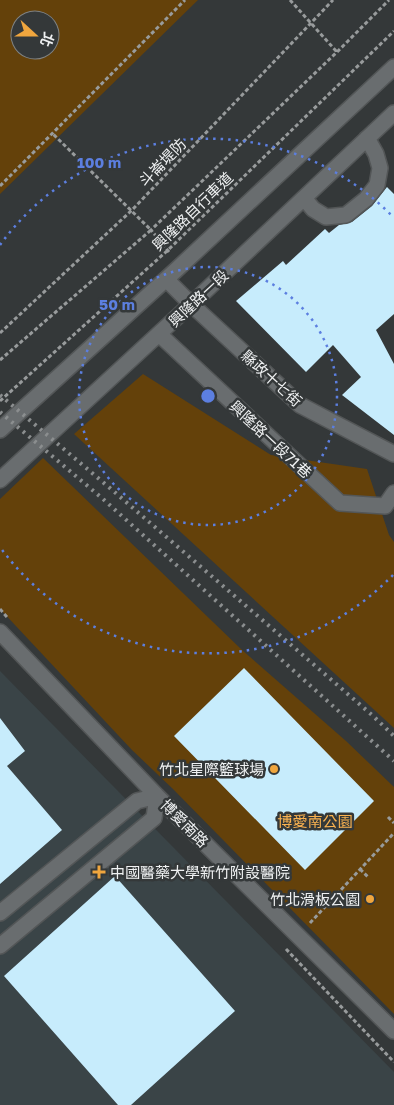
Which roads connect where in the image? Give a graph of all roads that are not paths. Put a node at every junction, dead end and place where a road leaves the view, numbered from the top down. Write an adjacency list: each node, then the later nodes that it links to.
1 (394, 67): 5 (street)
2 (394, 113): 3 (street, 興隆路一段)
3 (368, 138): 4 (street, 興隆路一段); 4 (street)
4 (304, 198): 6 (street, 興隆路一段)
5 (166, 279): 6 (street, 縣政十七街); 8 (street)
6 (191, 304): 7 (street, 興隆路一段); 9 (street, 縣政十七街)
7 (159, 334): 10 (street, 興隆路一段); 11 (street, 興隆路一段71巷)
8 (0, 430)
9 (394, 454)
10 (0, 480)
11 (394, 493)
12 (0, 632): 13 (street, 博愛南路)
13 (158, 796): 14 (street); 15 (street); 16 (street, 博愛南路)
14 (0, 913)
15 (0, 946)
16 (394, 1031)

